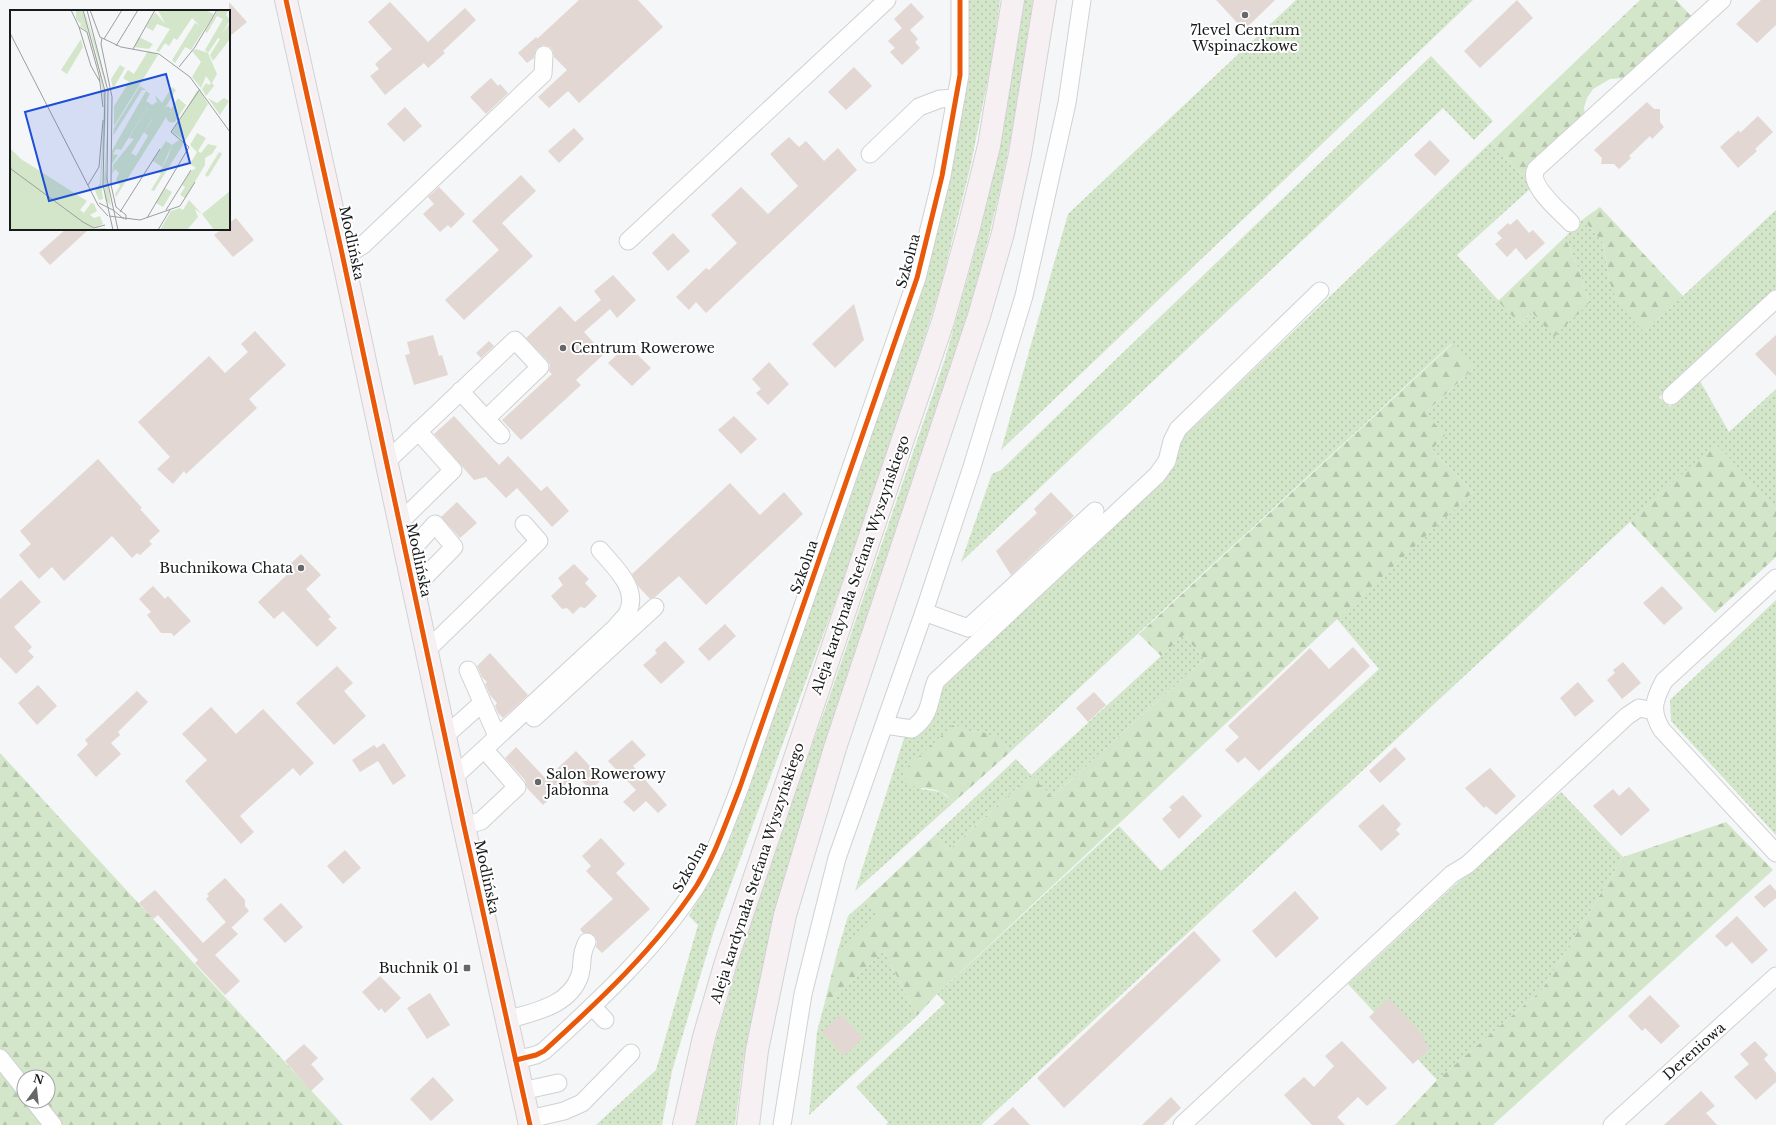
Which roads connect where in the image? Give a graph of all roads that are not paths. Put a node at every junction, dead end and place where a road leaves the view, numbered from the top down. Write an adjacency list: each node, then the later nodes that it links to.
1 (286, 0): 13 (main road, Modlińska)
2 (887, 0): 12 (street)
3 (960, 0): 9 (street, Szkolna)
4 (1013, 0): 56 (main road, Aleja kardynała Stefana Wyszyńskiego)
5 (1045, 0): 57 (main road)
6 (1082, 0): 30 (street)
7 (1722, 0): 11 (street)
8 (544, 55): 13 (street)
9 (956, 98): 10 (street); 44 (street, Szkolna)
10 (870, 154)
11 (1571, 223)
12 (628, 241)
13 (343, 258): 21 (main road, Modlińska)
14 (1320, 291): 35 (street)
15 (1776, 299): 17 (street)
16 (460, 391): 18 (street); 18 (street); 19 (street)
17 (1671, 396)
18 (486, 419): 20 (street)
19 (418, 431): 21 (street); 23 (street)
20 (501, 435)
21 (386, 462): 23 (main road, Modlińska)
22 (1095, 511): 30 (street)
23 (399, 522): 26 (main road, Modlińska)
24 (524, 524): 31 (street)
25 (600, 550): 36 (street)
26 (406, 556): 28 (main road, Modlińska); 28 (street)
27 (1776, 578): 34 (street)
28 (413, 589): 31 (main road, Modlińska)
29 (655, 607): 38 (street)
30 (924, 612): 35 (street)
31 (427, 650): 37 (main road, Modlińska)
32 (468, 670): 33 (street)
33 (482, 703): 36 (street); 37 (street)
34 (1654, 711): 41 (street); 59 (street)
35 (885, 725): 58 (street)
36 (497, 736): 39 (street)
37 (444, 737): 39 (main road, Modlińska)
38 (491, 757): 39 (street); 40 (street)
39 (455, 783): 40 (main road, Modlińska)
40 (464, 826): 45 (main road, Modlińska)
41 (1776, 853)
42 (587, 942): 45 (street)
43 (1776, 976): 60 (street, Dereniowa)
44 (592, 1006): 46 (street); 49 (street, Szkolna)
45 (506, 1020): 49 (main road, Modlińska)
46 (606, 1020)
47 (631, 1053): 54 (street)
48 (0, 1058): 50 (street)
49 (516, 1060): 52 (main road, Modlińska)
50 (16, 1078)
51 (558, 1083): 52 (street)
52 (522, 1091): 54 (main road, Modlińska)
53 (40, 1109): 55 (street)
54 (529, 1122)
55 (53, 1125)
56 (684, 1125)
57 (748, 1125)
58 (782, 1125)
59 (1182, 1125)
60 (1612, 1125)

